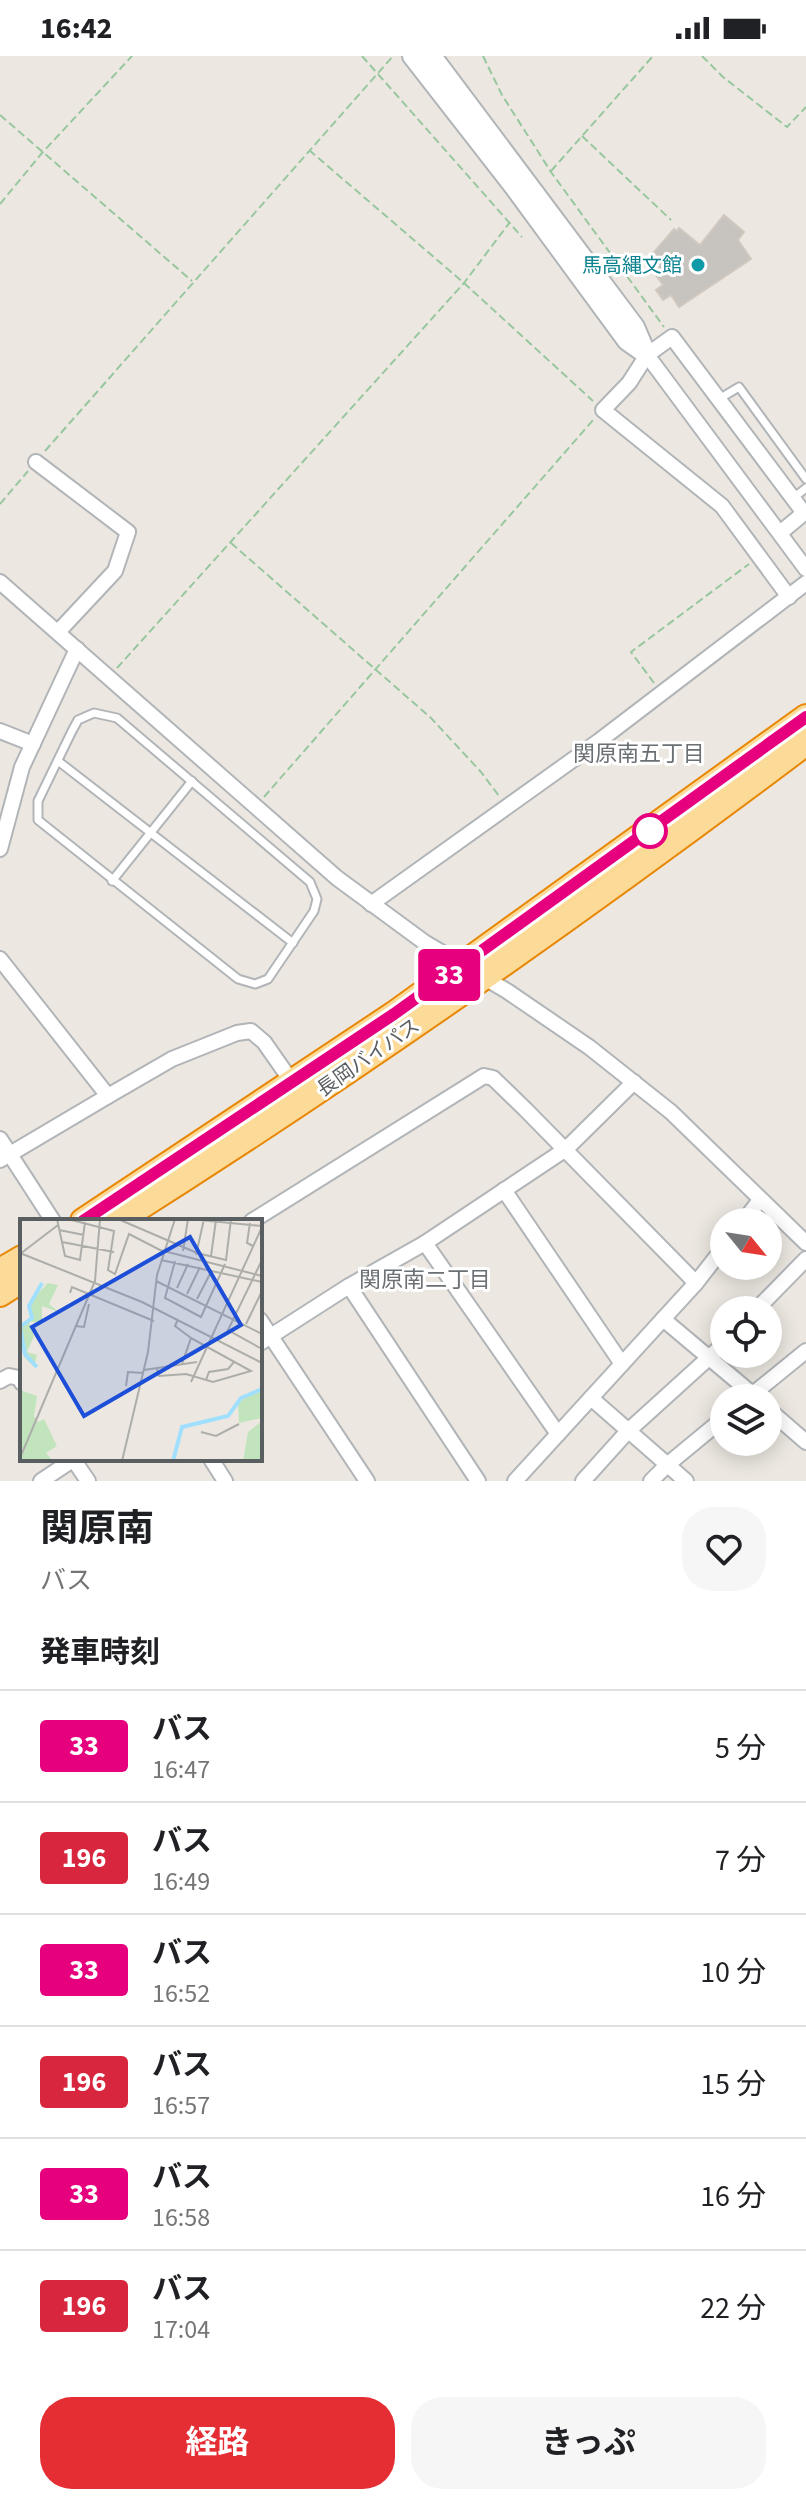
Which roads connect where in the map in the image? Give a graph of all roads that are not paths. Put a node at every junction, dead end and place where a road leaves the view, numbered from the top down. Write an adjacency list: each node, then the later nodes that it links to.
1 (412, 56): 3 (street)
2 (432, 56): 3 (street)
3 (647, 355): 4 (street); 10 (street); 14 (street)
4 (719, 399): 6 (lane); 8 (street)
5 (36, 462): 15 (street)
6 (806, 479)
7 (806, 488): 8 (lane)
8 (792, 499): 9 (street)
9 (805, 513): 10 (street)
10 (780, 533): 11 (street)
11 (806, 569)
12 (0, 582): 15 (street)
13 (806, 583): 14 (street)
14 (789, 597): 28 (street)
15 (58, 632): 16 (street)
16 (77, 649): 21 (street); 28 (street)
17 (806, 701): 23 (highway)
18 (806, 717): 23 (highway, 長岡バイパス)
19 (0, 731): 21 (street)
20 (806, 743): 31 (highway, 長岡バイパス)
21 (33, 744): 26 (street)
22 (58, 761): 24 (lane); 25 (lane); 27 (lane)
23 (742, 764): 31 (highway, 長岡バイパス)
24 (192, 781): 25 (lane); 29 (lane)
25 (150, 833): 27 (lane); 29 (lane)
26 (0, 849)
27 (112, 881): 29 (lane)
28 (371, 904): 31 (street)
29 (293, 943)
30 (0, 959): 34 (street)
31 (472, 971): 32 (highway, 長岡バイパス); 33 (street); 43 (highway, 長岡バイパス)
32 (292, 1082): 34 (street); 42 (highway, 長岡バイパス)
33 (634, 1082): 36 (street); 39 (street)
34 (108, 1096): 37 (street)
35 (0, 1139): 37 (street)
36 (566, 1149): 38 (street); 44 (street); 52 (street)
37 (5, 1157): 41 (street)
38 (504, 1190): 45 (street); 60 (street)
39 (760, 1200): 40 (street); 46 (street)
40 (754, 1208)
41 (52, 1219)
42 (86, 1219)
43 (121, 1219)
44 (255, 1219)
45 (425, 1243): 53 (street); 70 (street)
46 (806, 1243)
47 (20, 1259): 50 (highway)
48 (806, 1259): 55 (street)
49 (710, 1265): 52 (street)
50 (0, 1271)
51 (20, 1281): 54 (highway)
52 (696, 1283): 56 (street)
53 (349, 1286): 57 (street); 80 (street)
54 (0, 1294)
55 (770, 1296)
56 (663, 1319): 59 (street); 60 (street)
57 (266, 1339): 79 (street)
58 (806, 1351): 65 (street)
59 (710, 1359): 69 (street)
60 (622, 1364): 66 (street)
61 (720, 1368): 64 (street)
62 (20, 1380): 63 (street)
63 (0, 1381)
64 (738, 1384)
65 (768, 1384)
66 (591, 1398): 69 (street); 70 (street)
67 (782, 1421): 71 (street)
68 (710, 1430): 75 (street)
69 (628, 1431): 75 (street); 82 (street)
70 (558, 1434): 81 (street)
71 (806, 1442)
72 (70, 1461): 76 (street)
73 (74, 1461): 77 (street)
74 (212, 1461): 78 (street)
75 (667, 1465): 83 (street); 84 (street)
76 (41, 1481)
77 (88, 1481)
78 (225, 1481)
79 (367, 1481)
80 (478, 1481)
81 (515, 1481)
82 (583, 1481)
83 (651, 1481)
84 (686, 1481)

